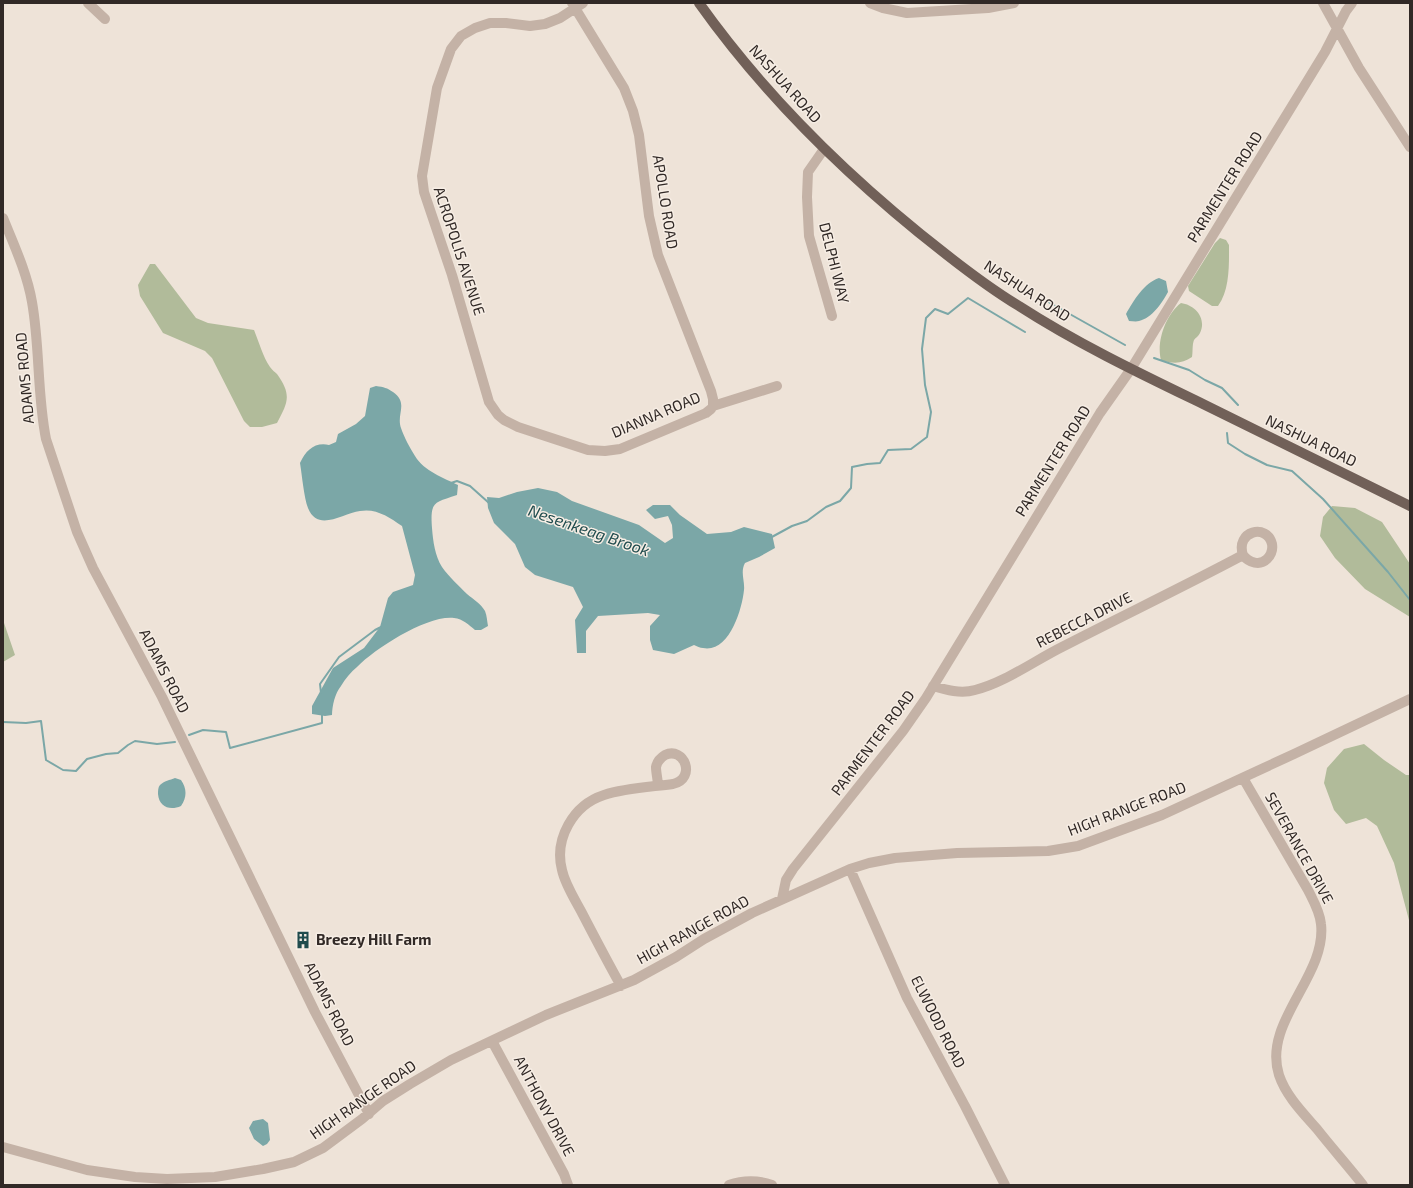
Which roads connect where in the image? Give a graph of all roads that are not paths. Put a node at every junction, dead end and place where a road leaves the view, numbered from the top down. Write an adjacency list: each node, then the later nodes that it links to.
1 (88, 3): 8 (street)
2 (699, 3): 11 (main road, NASHUA ROAD)
3 (870, 3): 4 (street)
4 (1014, 3)
5 (1323, 3): 9 (street)
6 (1352, 3): 9 (street, PARMENTER ROAD)
7 (577, 5): 16 (street, APOLLO ROAD); 17 (street, ACROPOLIS AVENUE)
8 (105, 19)
9 (1337, 28): 10 (street); 14 (street, PARMENTER ROAD)
10 (1410, 148)
11 (824, 149): 13 (street, DELPHI WAY); 14 (main road, NASHUA ROAD)
12 (3, 218): 28 (street, ADAMS ROAD)
13 (832, 316)
14 (1131, 369): 18 (main road, NASHUA ROAD); 20 (street, PARMENTER ROAD)
15 (777, 386): 16 (street, DIANNA ROAD)
16 (713, 406): 17 (street, DIANNA ROAD)
17 (498, 415)
18 (1410, 506)
19 (1243, 555): 20 (street, REBECCA DRIVE)
20 (933, 686): 25 (street, PARMENTER ROAD)
21 (1410, 699): 22 (street, HIGH RANGE ROAD)
22 (1243, 778): 24 (street, HIGH RANGE ROAD); 34 (street, SEVERANCE DRIVE)
23 (658, 786): 26 (street)
24 (850, 870): 25 (street, HIGH RANGE ROAD); 33 (street, ELWOOD ROAD)
25 (782, 899): 26 (street, HIGH RANGE ROAD)
26 (620, 986): 27 (street, HIGH RANGE ROAD)
27 (492, 1041): 28 (street, HIGH RANGE ROAD); 30 (street, ANTHONY DRIVE)
28 (369, 1114): 29 (street, HIGH RANGE ROAD)
29 (3, 1147)
30 (568, 1185)
31 (729, 1185): 32 (street)
32 (772, 1185)
33 (1005, 1185)
34 (1363, 1185)

